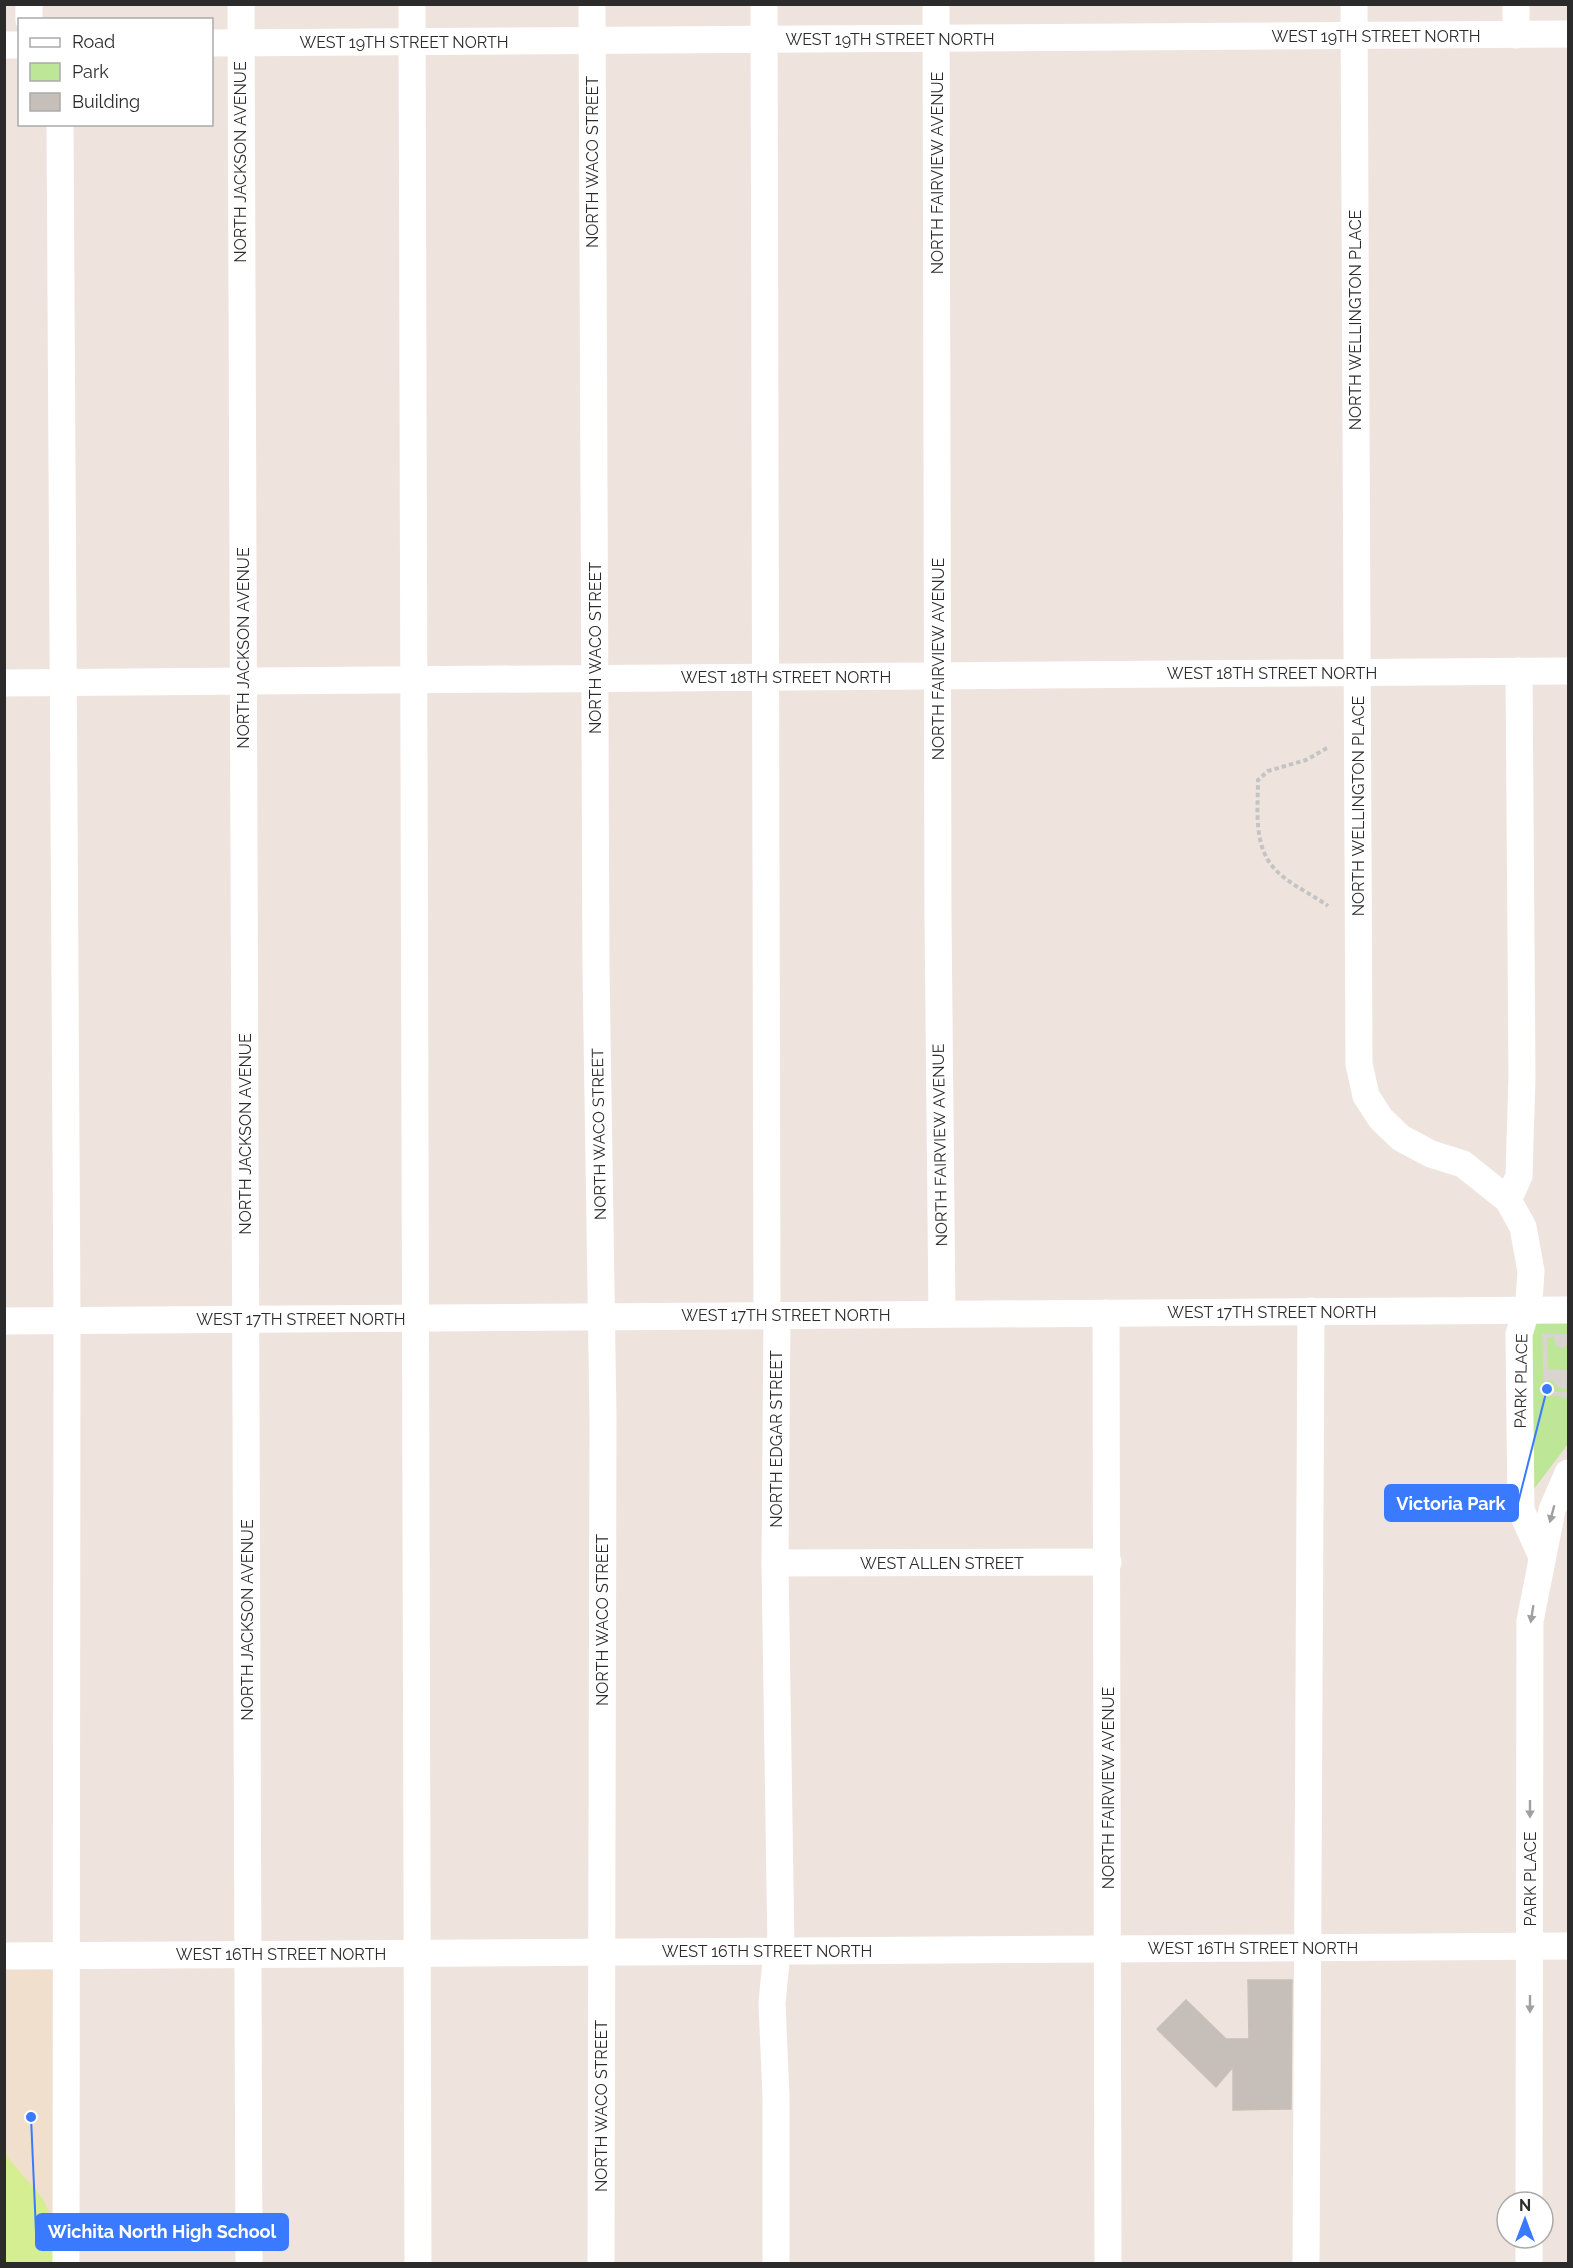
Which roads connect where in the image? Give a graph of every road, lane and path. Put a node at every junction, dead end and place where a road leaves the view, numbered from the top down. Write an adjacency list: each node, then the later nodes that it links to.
1 (241, 4): 16 (street, NORTH JACKSON AVENUE)
2 (412, 4): 14 (street)
3 (592, 4): 12 (street, NORTH WACO STREET)
4 (764, 4): 13 (street, NORTH EDGAR STREET)
5 (936, 4): 11 (street, NORTH FAIRVIEW AVENUE)
6 (1354, 4): 10 (street, NORTH WELLINGTON PLACE)
7 (1516, 4): 9 (street)
8 (1569, 34): 9 (street, WEST 19TH STREET NORTH)
9 (1516, 35): 10 (street, WEST 19TH STREET NORTH)
10 (1354, 36): 11 (street, WEST 19TH STREET NORTH); 20 (street, NORTH WELLINGTON PLACE)
11 (936, 39): 13 (street, WEST 19TH STREET NORTH); 21 (street, NORTH FAIRVIEW AVENUE)
12 (592, 40): 13 (street, WEST 19TH STREET NORTH); 14 (street, WEST 19TH STREET NORTH); 23 (street, NORTH WACO STREET)
13 (764, 40): 22 (street, NORTH EDGAR STREET)
14 (412, 42): 16 (street, WEST 19TH STREET NORTH); 24 (street)
15 (213, 43): 16 (street, WEST 19TH STREET NORTH)
16 (240, 43): 25 (street, NORTH JACKSON AVENUE)
17 (60, 126): 27 (street)
18 (1519, 671): 19 (street, WEST 18TH STREET NORTH); 20 (street, WEST 18TH STREET NORTH); 30 (street)
19 (1569, 671)
20 (1357, 673): 21 (street, WEST 18TH STREET NORTH); 30 (street, NORTH WELLINGTON PLACE)
21 (938, 676): 22 (street, WEST 18TH STREET NORTH); 35 (street, NORTH FAIRVIEW AVENUE)
22 (765, 677): 23 (street, WEST 18TH STREET NORTH); 36 (street, NORTH EDGAR STREET)
23 (595, 679): 24 (street, WEST 18TH STREET NORTH); 37 (street, NORTH WACO STREET)
24 (414, 680): 25 (street, WEST 18TH STREET NORTH); 38 (street)
25 (243, 682): 27 (street, WEST 18TH STREET NORTH); 39 (street, NORTH JACKSON AVENUE)
26 (4, 683): 27 (street, WEST 18TH STREET NORTH)
27 (63, 683): 40 (street)
28 (1327, 747): 29 (path)
29 (1328, 906)
30 (1508, 1200): 31 (street, NORTH WELLINGTON PLACE)
31 (1526, 1310): 32 (street, WEST 17TH STREET NORTH); 33 (street, WEST 17TH STREET NORTH); 43 (street, PARK PLACE)
32 (1569, 1310)
33 (1311, 1311): 34 (street, WEST 17TH STREET NORTH); 48 (street)
34 (1106, 1313): 35 (street, WEST 17TH STREET NORTH); 44 (street, NORTH FAIRVIEW AVENUE)
35 (942, 1314): 36 (street, WEST 17TH STREET NORTH)
36 (772, 1315): 37 (street, WEST 17TH STREET NORTH); 45 (street, NORTH EDGAR STREET)
37 (602, 1317): 38 (street, WEST 17TH STREET NORTH); 51 (street, NORTH WACO STREET)
38 (415, 1318): 39 (street, WEST 17TH STREET NORTH); 52 (street)
39 (246, 1319): 40 (street, WEST 17TH STREET NORTH); 53 (street, NORTH JACKSON AVENUE)
40 (67, 1320): 41 (street, WEST 17TH STREET NORTH); 54 (street)
41 (4, 1321)
42 (1569, 1473): 43 (street, PARK PLACE, one-way to 43)
43 (1542, 1557): 46 (street, PARK PLACE, one-way to 46)
44 (1108, 1562): 45 (street, WEST ALLEN STREET); 49 (street, NORTH FAIRVIEW AVENUE)
45 (775, 1563): 50 (street, NORTH EDGAR STREET)
46 (1530, 1946): 47 (street, WEST 16TH STREET NORTH); 48 (street, WEST 16TH STREET NORTH); 56 (street, PARK PLACE, one-way to 56)
47 (1569, 1946)
48 (1306, 1947): 49 (street, WEST 16TH STREET NORTH); 63 (street)
49 (1108, 1949): 50 (street, WEST 16TH STREET NORTH); 62 (street, NORTH FAIRVIEW AVENUE)
50 (779, 1951): 51 (street, WEST 16TH STREET NORTH); 61 (street, NORTH EDGAR STREET)
51 (601, 1952): 52 (street, WEST 16TH STREET NORTH); 60 (street, NORTH WACO STREET)
52 (417, 1953): 53 (street, WEST 16TH STREET NORTH); 59 (street)
53 (250, 1954): 54 (street, WEST 16TH STREET NORTH); 58 (street, NORTH JACKSON AVENUE)
54 (67, 1955): 55 (street, WEST 16TH STREET NORTH); 57 (street)
55 (4, 1956)
56 (1529, 2190)
57 (66, 2264)
58 (249, 2264)
59 (418, 2264)
60 (601, 2264)
61 (776, 2264)
62 (1108, 2264)
63 (1306, 2264)

